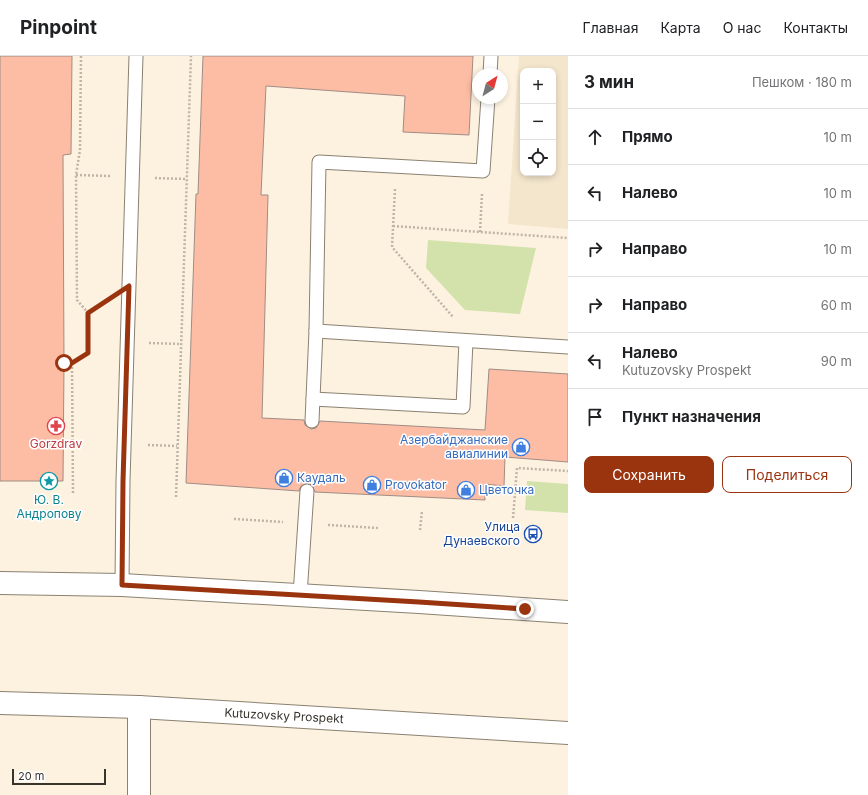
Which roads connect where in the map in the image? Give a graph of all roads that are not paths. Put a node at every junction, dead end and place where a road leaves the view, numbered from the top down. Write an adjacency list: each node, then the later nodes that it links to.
1 (136, 56): 12 (lane)
2 (491, 56): 3 (lane)
3 (490, 68)
4 (488, 104): 5 (lane)
5 (316, 330): 6 (lane); 8 (lane)
6 (466, 341): 7 (lane); 8 (lane)
7 (568, 347)
8 (312, 399): 9 (lane)
9 (312, 421)
10 (307, 491): 13 (lane)
11 (0, 583): 12 (main road)
12 (122, 585): 13 (main road)
13 (300, 595): 14 (main road)
14 (568, 612)
15 (0, 703): 16 (main road, Kutuzovsky Prospekt)
16 (139, 707): 17 (main road, Kutuzovsky Prospekt); 18 (main road)
17 (568, 733)
18 (139, 795)

